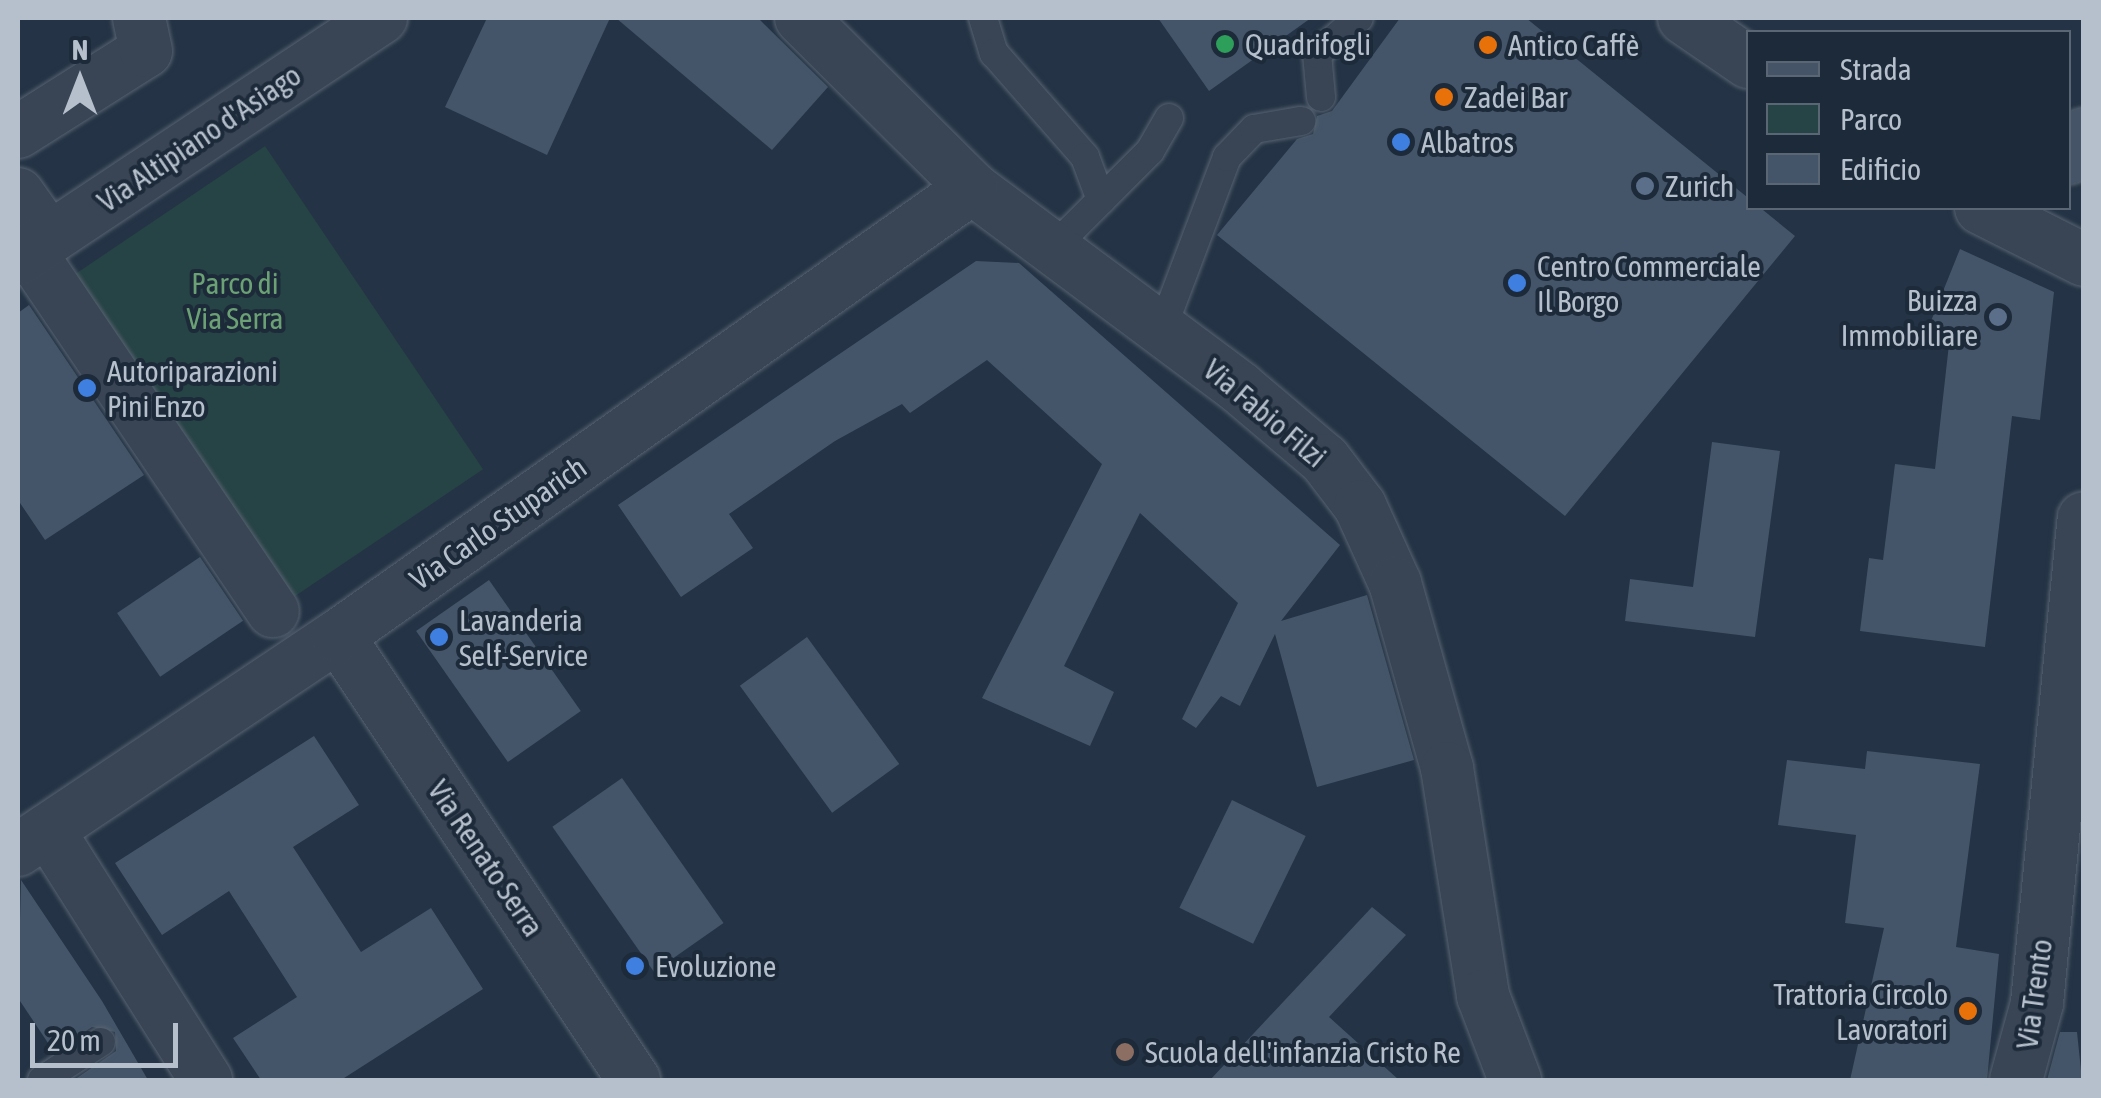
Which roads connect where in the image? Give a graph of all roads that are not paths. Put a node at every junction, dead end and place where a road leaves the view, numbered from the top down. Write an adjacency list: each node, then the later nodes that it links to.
1 (139, 18): 11 (street)
2 (381, 18): 17 (street, Via Altipiano d'Asiago)
3 (801, 18): 12 (street, Via Fabio Filzi)
4 (982, 18): 14 (lane)
5 (1360, 18): 8 (lane)
6 (1684, 18): 7 (street)
7 (1746, 61)
8 (1321, 96)
9 (1168, 118): 14 (lane)
10 (1301, 121): 19 (lane)
11 (18, 132)
12 (972, 188): 16 (street, Via Fabio Filzi); 22 (street, Via Carlo Stuparich)
13 (18, 194): 17 (street)
14 (1102, 200): 16 (lane)
15 (1985, 210): 18 (street)
16 (1052, 248): 19 (street, Via Fabio Filzi)
17 (32, 249): 21 (street)
18 (2084, 260)
19 (1162, 329): 29 (street, Via Fabio Filzi)
20 (2084, 518): 24 (street, Via Trento)
21 (273, 611)
22 (338, 636): 23 (street, Via Carlo Stuparich); 28 (street, Via Renato Serra)
23 (32, 840): 27 (street)
24 (2064, 906): 30 (street, Via Trento)
25 (101, 1042): 26 (lane)
26 (42, 1080)
27 (206, 1080)
28 (634, 1080)
29 (1515, 1080)
30 (2016, 1080)

